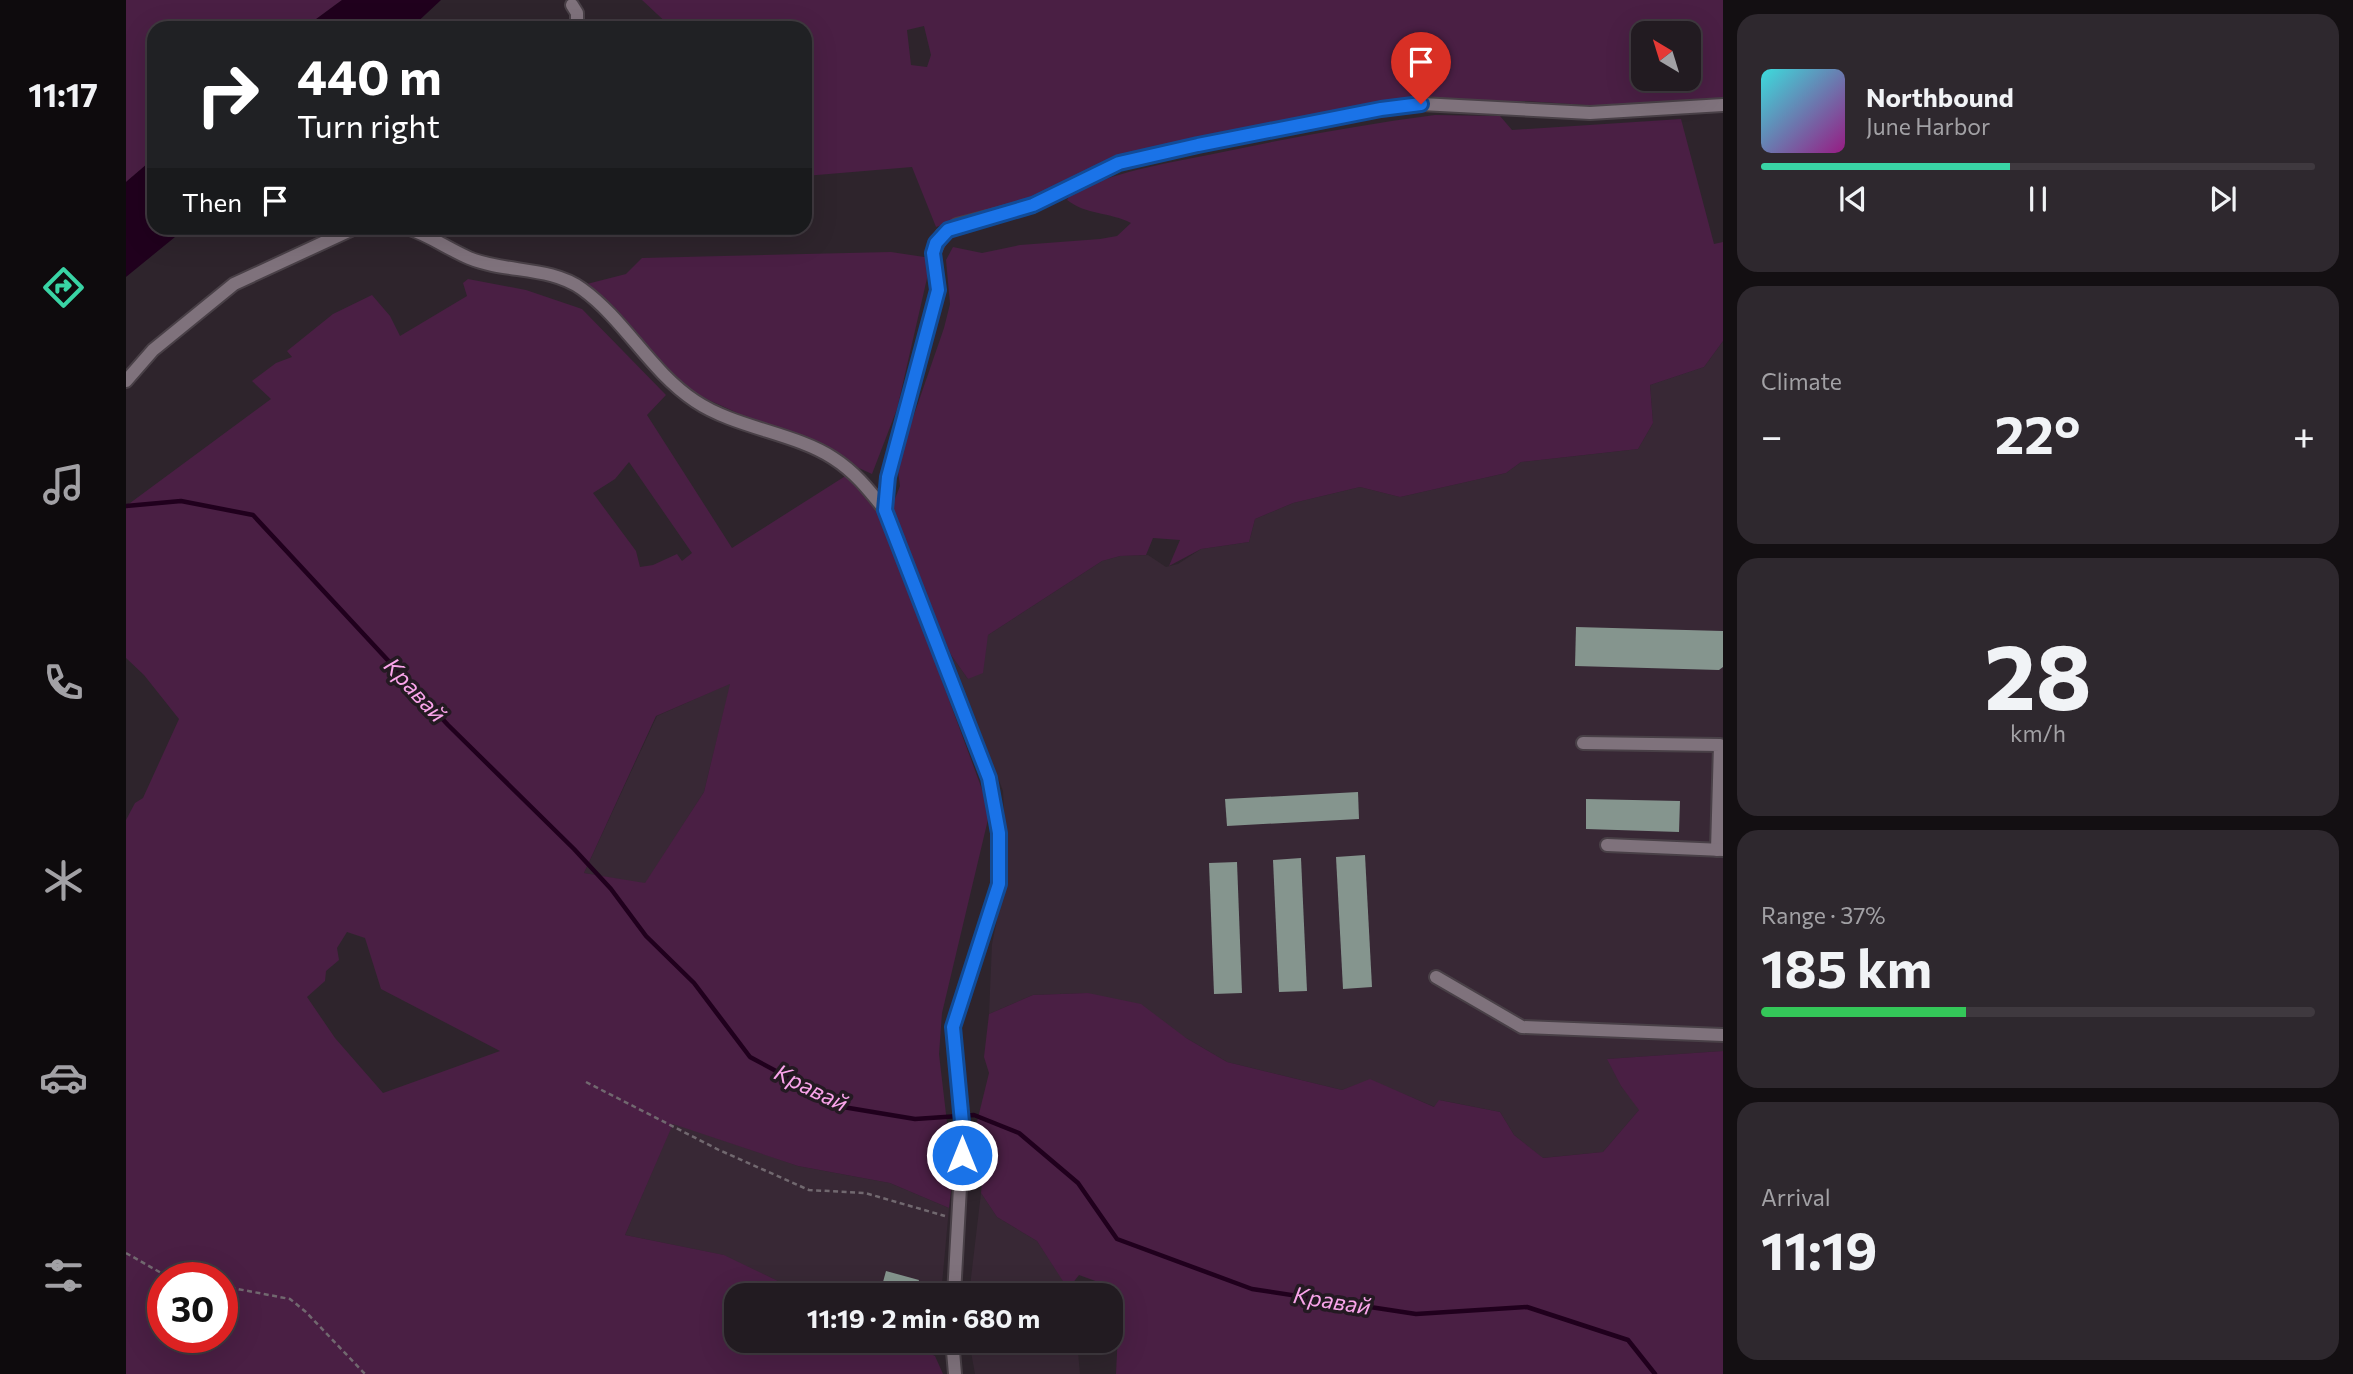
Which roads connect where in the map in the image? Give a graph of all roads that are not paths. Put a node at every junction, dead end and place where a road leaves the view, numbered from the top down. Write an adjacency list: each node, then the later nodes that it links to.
1 (572, 5): 2 (street)
2 (577, 21)
3 (1723, 105): 9 (street)
4 (340, 235): 8 (street)
5 (423, 235): 7 (street)
6 (432, 235): 7 (street)
7 (435, 240): 9 (street)
8 (126, 381)
9 (885, 510): 15 (street)
10 (1583, 743): 12 (street)
11 (1607, 845): 12 (street)
12 (1720, 850)
13 (1436, 977): 14 (street)
14 (1723, 1035)
15 (955, 1283)
16 (953, 1353): 17 (street)
17 (955, 1374)

